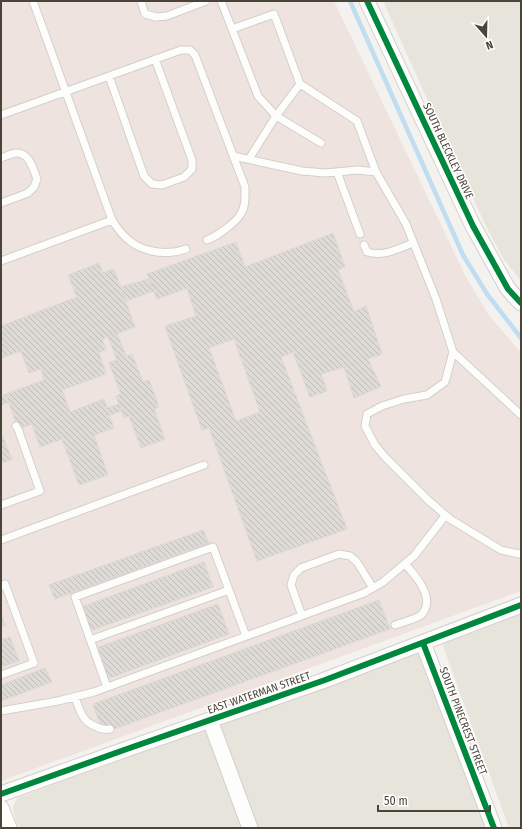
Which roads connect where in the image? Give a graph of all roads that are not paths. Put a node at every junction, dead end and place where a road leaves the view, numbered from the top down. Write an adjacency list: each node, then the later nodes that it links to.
1 (33, 1): 10 (lane)
2 (141, 1): 3 (lane)
3 (206, 1)
4 (221, 1): 6 (lane)
5 (367, 1): 27 (street, SOUTH BLECKLEY DRIVE)
6 (232, 29): 9 (lane); 12 (lane)
7 (155, 59): 8 (lane); 8 (lane); 14 (lane)
8 (109, 76): 10 (lane)
9 (300, 84): 12 (lane); 18 (lane)
10 (65, 92): 11 (lane); 20 (lane)
11 (1, 115)
12 (276, 116): 13 (lane); 16 (lane)
13 (320, 143)
14 (233, 156): 16 (lane); 22 (lane)
15 (1, 158): 19 (lane)
16 (249, 159): 17 (lane)
17 (337, 172): 18 (lane); 21 (lane)
18 (376, 172): 23 (lane)
19 (1, 203)
20 (112, 220): 25 (lane); 26 (lane)
21 (360, 234)
22 (207, 240)
23 (413, 243): 24 (lane); 28 (lane)
24 (364, 245)
25 (186, 249)
26 (1, 262)
27 (521, 303)
28 (453, 352): 29 (lane); 33 (lane)
29 (521, 415)
30 (16, 426): 32 (lane)
31 (204, 465): 34 (lane)
32 (1, 505)
33 (445, 516): 35 (lane); 36 (lane)
34 (1, 540)
35 (521, 553)
36 (405, 564): 38 (lane); 42 (lane)
37 (1, 586): 46 (lane)
38 (373, 588): 41 (lane); 41 (lane)
39 (229, 590): 43 (lane); 44 (lane); 44 (lane)
40 (521, 605): 45 (street, EAST WATERMAN STREET)
41 (302, 616): 43 (lane)
42 (395, 625)
43 (246, 636): 47 (lane)
44 (90, 640): 47 (lane)
45 (423, 643): 50 (street, EAST WATERMAN STREET); 56 (street, SOUTH PINECREST STREET)
46 (1, 675)
47 (108, 687): 48 (lane)
48 (75, 697): 49 (lane); 51 (lane)
49 (1, 711)
50 (210, 720): 52 (street, EAST WATERMAN STREET); 55 (street)
51 (110, 728)
52 (1, 794)
53 (1, 808): 54 (street)
54 (9, 828)
55 (250, 828)
56 (494, 828)

